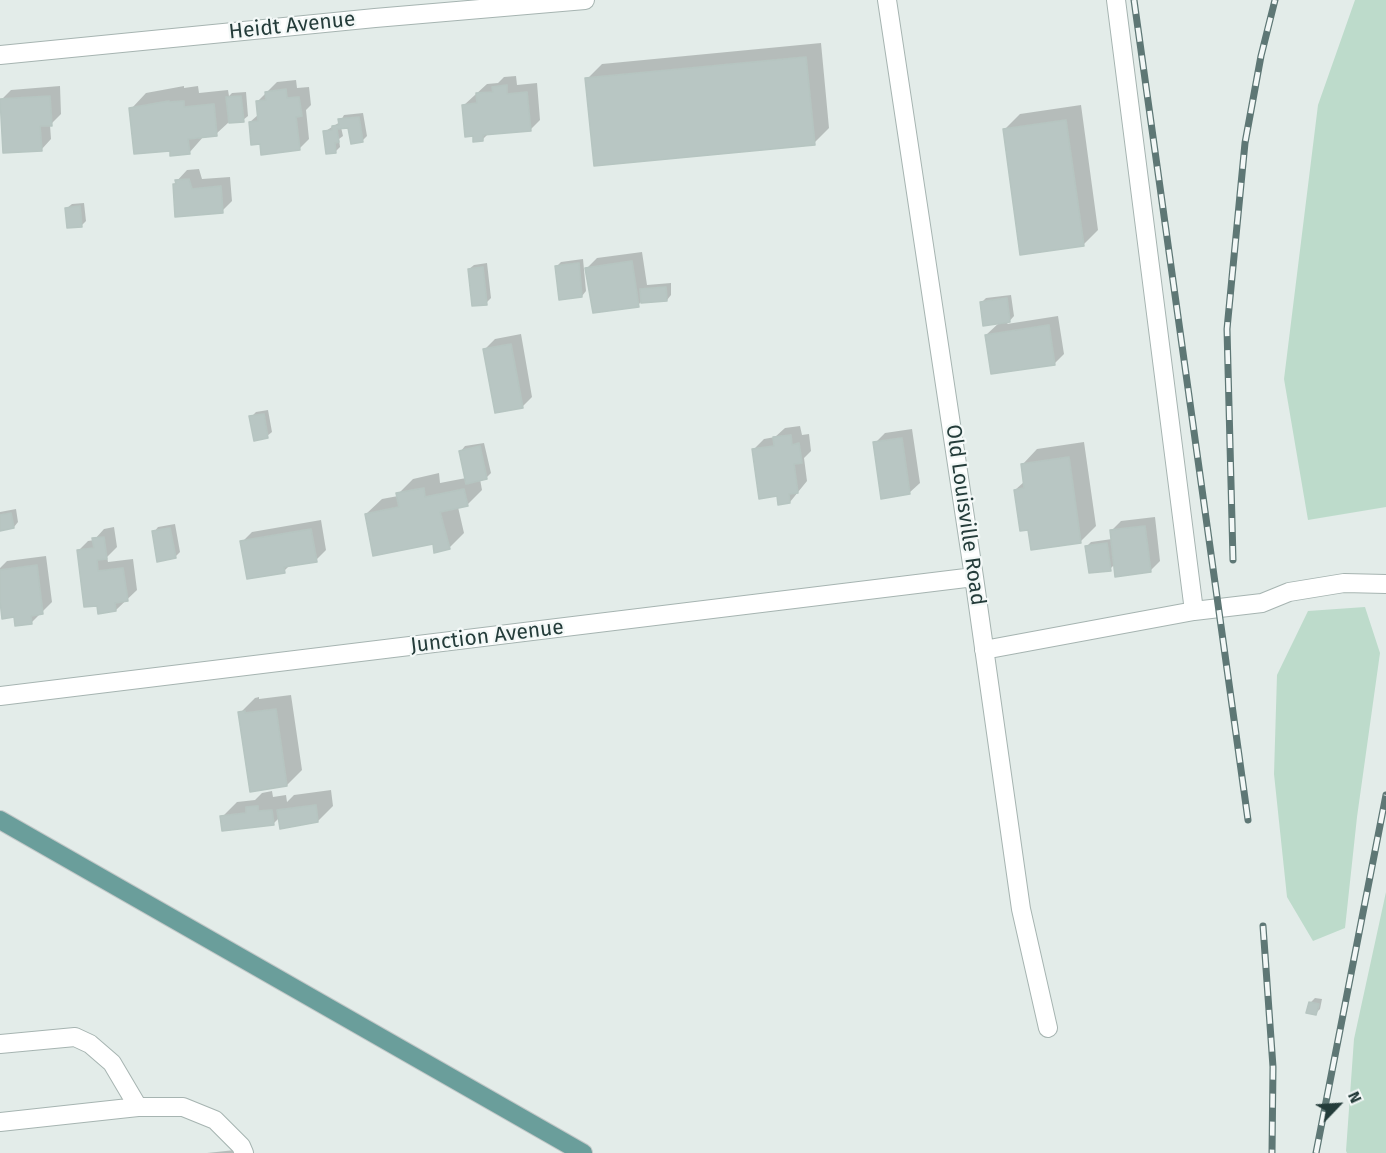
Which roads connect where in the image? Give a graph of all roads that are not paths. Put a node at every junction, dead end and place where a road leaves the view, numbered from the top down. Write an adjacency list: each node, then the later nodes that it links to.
1 (585, 0): 4 (street, Heidt Avenue)
2 (887, 0): 5 (street, Old Louisville Road)
3 (1116, 0): 7 (street)
4 (0, 54)
5 (974, 577): 8 (street, Old Louisville Road); 9 (street, Junction Avenue)
6 (1386, 584): 7 (street)
7 (1194, 611): 8 (street)
8 (984, 650): 11 (street, Old Louisville Road)
9 (0, 696)
10 (0, 820): 16 (main road)
11 (1048, 1028)
12 (0, 1044): 13 (street)
13 (138, 1107): 14 (street); 15 (street)
14 (0, 1122)
15 (244, 1153)
16 (583, 1153)

